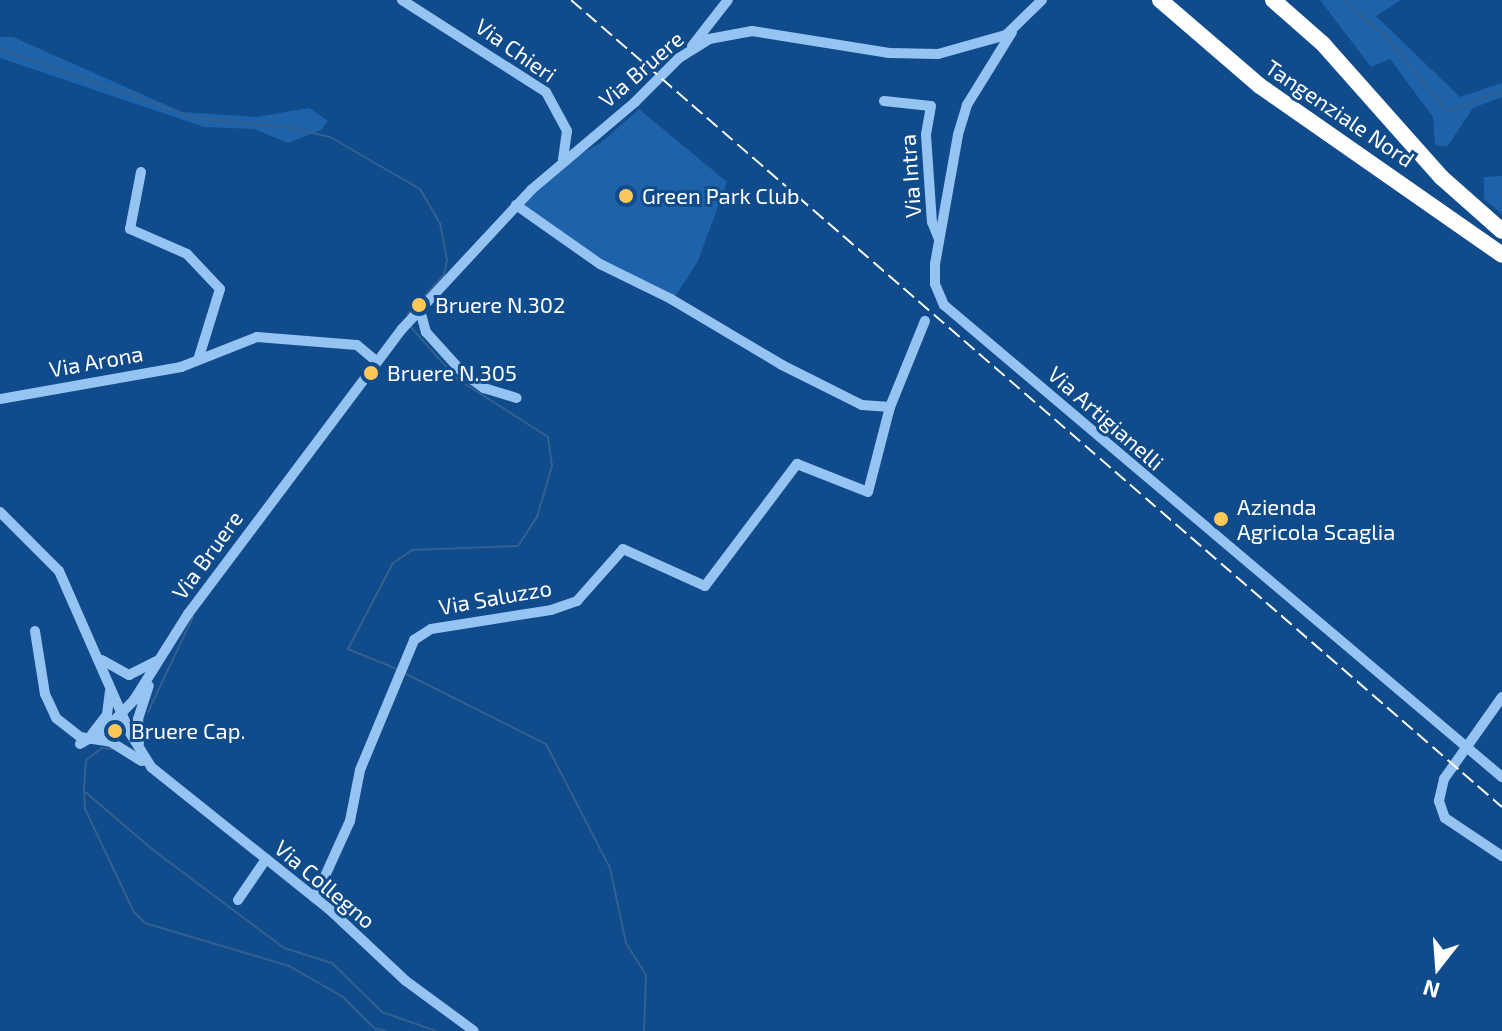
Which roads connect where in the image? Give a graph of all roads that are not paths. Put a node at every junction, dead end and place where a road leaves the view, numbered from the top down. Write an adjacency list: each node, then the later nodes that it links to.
1 (402, 0): 9 (street, Via Chieri)
2 (728, 0): 7 (street)
3 (1042, 0): 6 (street, Via Bruere)
4 (1160, 0): 14 (highway, Tangenziale Nord)
5 (1273, 0): 12 (highway, Tangenziale Nord)
6 (1013, 30): 7 (street, Via Bruere); 13 (street, Via Artigianelli)
7 (688, 50): 9 (street, Via Bruere)
8 (884, 101): 13 (street, Via Intra)
9 (563, 160): 11 (street, Via Bruere)
10 (141, 172): 17 (street)
11 (516, 205): 15 (street, Via Bruere); 21 (street)
12 (1502, 231)
13 (939, 241): 31 (street, Via Artigianelli)
14 (1502, 255)
15 (420, 310): 18 (street, Via Bruere); 19 (street)
16 (925, 321): 21 (street)
17 (198, 360): 18 (street, Via Arona); 20 (street, Via Arona)
18 (376, 361): 24 (street, Via Bruere)
19 (517, 398)
20 (0, 399)
21 (890, 407): 37 (street, Via Saluzzo)
22 (0, 512): 25 (street, Via Collegno)
23 (35, 631): 30 (street, Via Collegno)
24 (168, 647): 25 (street); 26 (street, Via Bruere)
25 (97, 654): 27 (street, Via Collegno)
26 (151, 676): 29 (street, Via Bruere); 32 (street)
27 (109, 682): 29 (street, Via Collegno); 30 (street)
28 (1502, 697): 31 (street)
29 (123, 715): 30 (street); 32 (street, Via Collegno)
30 (84, 741): 33 (street, Via Collegno)
31 (1467, 749): 34 (street, Via Artigianelli); 35 (street)
32 (141, 754): 33 (street, Via Collegno)
33 (151, 767): 36 (street, Via Collegno)
34 (1502, 777)
35 (1502, 856)
36 (266, 859): 37 (street, Via Collegno); 38 (street)
37 (315, 898): 39 (street, Via Collegno)
38 (238, 900)
39 (474, 1031)

